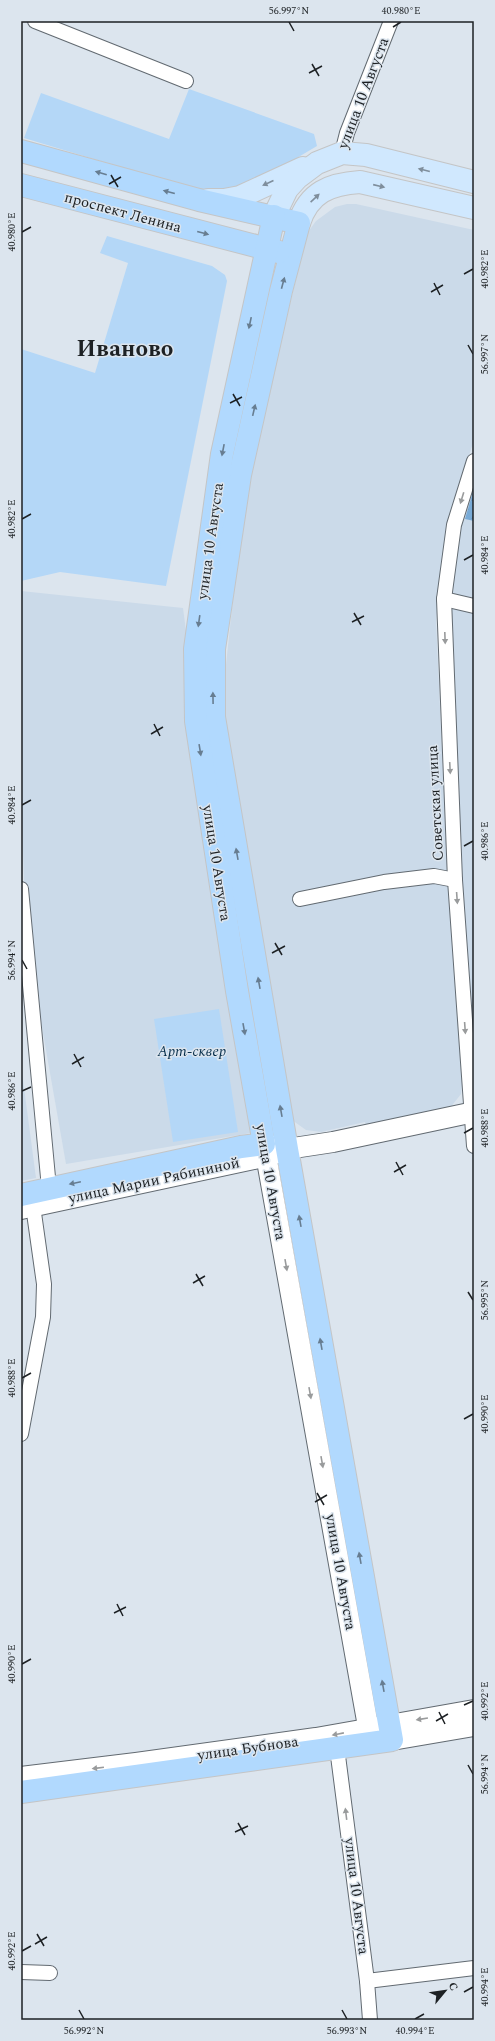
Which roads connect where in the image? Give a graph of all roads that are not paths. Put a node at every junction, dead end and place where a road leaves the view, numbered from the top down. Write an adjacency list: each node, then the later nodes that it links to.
1 (35, 21): 3 (street)
2 (391, 21): 5 (street, улица 10 Августа)
3 (186, 81)
4 (21, 151): 9 (highway, проспект Ленина, one-way to 4)
5 (342, 153): 6 (main road, улица 10 Августа); 7 (main road, one-way to 5)
6 (317, 163): 9 (main road, проспект Ленина, one-way to 9); 11 (main road, улица 10 Августа)
7 (474, 182)
8 (21, 185): 13 (highway, проспект Ленина, one-way to 13)
9 (199, 200): 11 (highway, проспект Ленина)
10 (474, 208): 12 (main road, улица 10 Августа, one-way to 10)
11 (274, 216): 12 (highway, проспект Ленина); 14 (highway, улица 10 Августа)
12 (299, 223): 15 (highway, улица 10 Августа)
13 (226, 239): 14 (highway, проспект Ленина); 16 (highway, проспект Ленина)
14 (266, 248): 15 (highway, проспект Ленина); 16 (highway, улица 10 Августа)
15 (291, 254): 25 (highway, улица 10 Августа, one-way to 15)
16 (258, 285): 25 (highway, улица 10 Августа, one-way to 25)
17 (474, 461): 18 (street, Советская улица, one-way to 18)
18 (444, 599): 19 (street); 20 (street, Советская улица, one-way to 20)
19 (474, 606)
20 (455, 880): 22 (street); 23 (street, Советская улица, one-way to 23)
21 (21, 889): 26 (street)
22 (300, 899)
23 (472, 1112): 24 (street, Советская улица); 25 (main road, улица Марии Рябининой)
24 (474, 1146)
25 (273, 1150): 26 (highway, улица Марии Рябининой, one-way to 26); 27 (main road, улица Марии Рябининой); 28 (highway, улица 10 Августа)
26 (49, 1188): 27 (highway, улица Марии Рябининой)
27 (25, 1203): 29 (street)
28 (325, 1424): 32 (highway, улица 10 Августа, one-way to 28); 33 (main road, улица 10 Августа, one-way to 33)
29 (21, 1434)
30 (474, 1710): 32 (main road, улица Бубнова, one-way to 32)
31 (474, 1726): 32 (main road, улица Бубнова)
32 (391, 1732): 33 (highway, улица Бубнова)
33 (370, 1735): 34 (highway, улица Бубнова); 35 (main road, улица Бубнова, one-way to 35)
34 (337, 1748): 36 (highway, улица Бубнова); 40 (street, улица 10 Августа, one-way to 34)
35 (21, 1777)
36 (21, 1792)
37 (474, 1968): 40 (street)
38 (21, 1972): 39 (street)
39 (50, 1973)
40 (368, 1981): 41 (street, улица 10 Августа)
41 (370, 2020)

